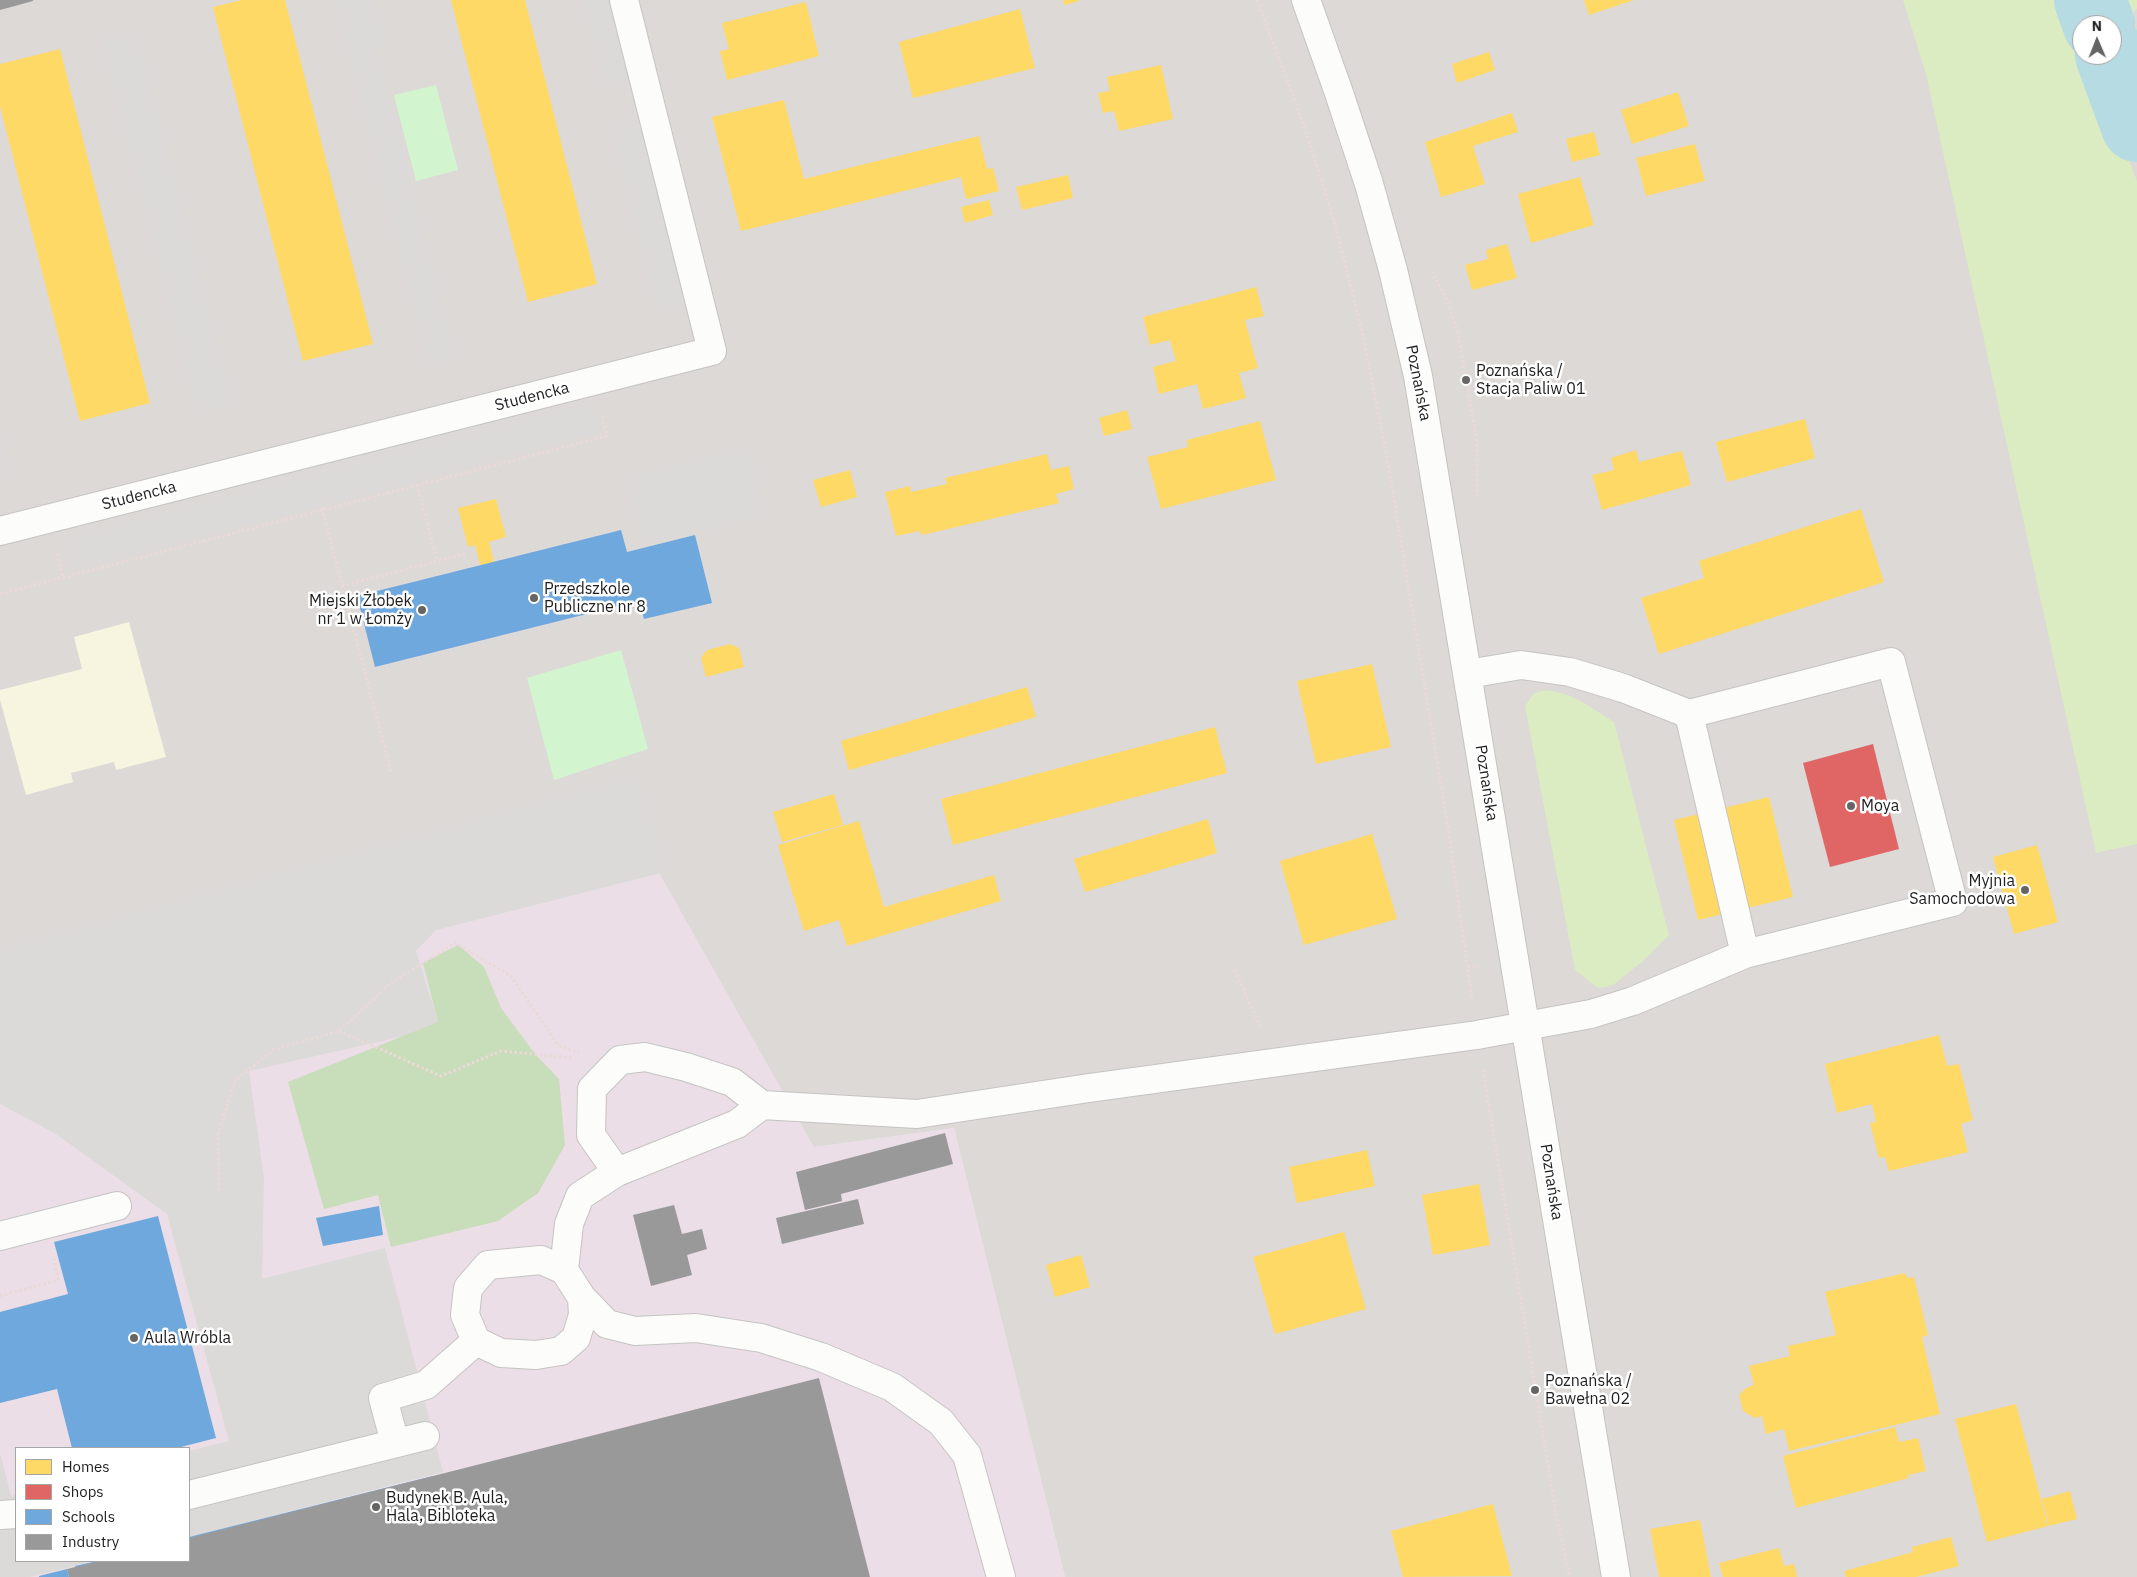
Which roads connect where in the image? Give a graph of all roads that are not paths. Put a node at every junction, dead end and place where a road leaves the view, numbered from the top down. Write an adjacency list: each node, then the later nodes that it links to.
1 (624, 0): 3 (street, Studencka)
2 (1306, 0): 4 (street, Poznańska)
3 (0, 531)
4 (1468, 674): 5 (street); 7 (street, Poznańska)
5 (1689, 714): 6 (street); 6 (street)
6 (1745, 954): 7 (street)
7 (1526, 1026): 8 (street); 21 (street, Poznańska)
8 (762, 1106): 9 (street); 9 (street)
9 (617, 1172): 12 (street)
10 (117, 1206): 11 (street)
11 (0, 1236)
12 (564, 1270): 13 (street); 14 (street)
13 (582, 1298): 14 (street); 20 (street)
14 (476, 1341): 16 (street)
15 (424, 1436): 16 (street)
16 (395, 1443): 17 (street)
17 (190, 1495)
18 (15, 1514): 19 (street)
19 (0, 1515)
20 (1001, 1577)
21 (1616, 1577)

